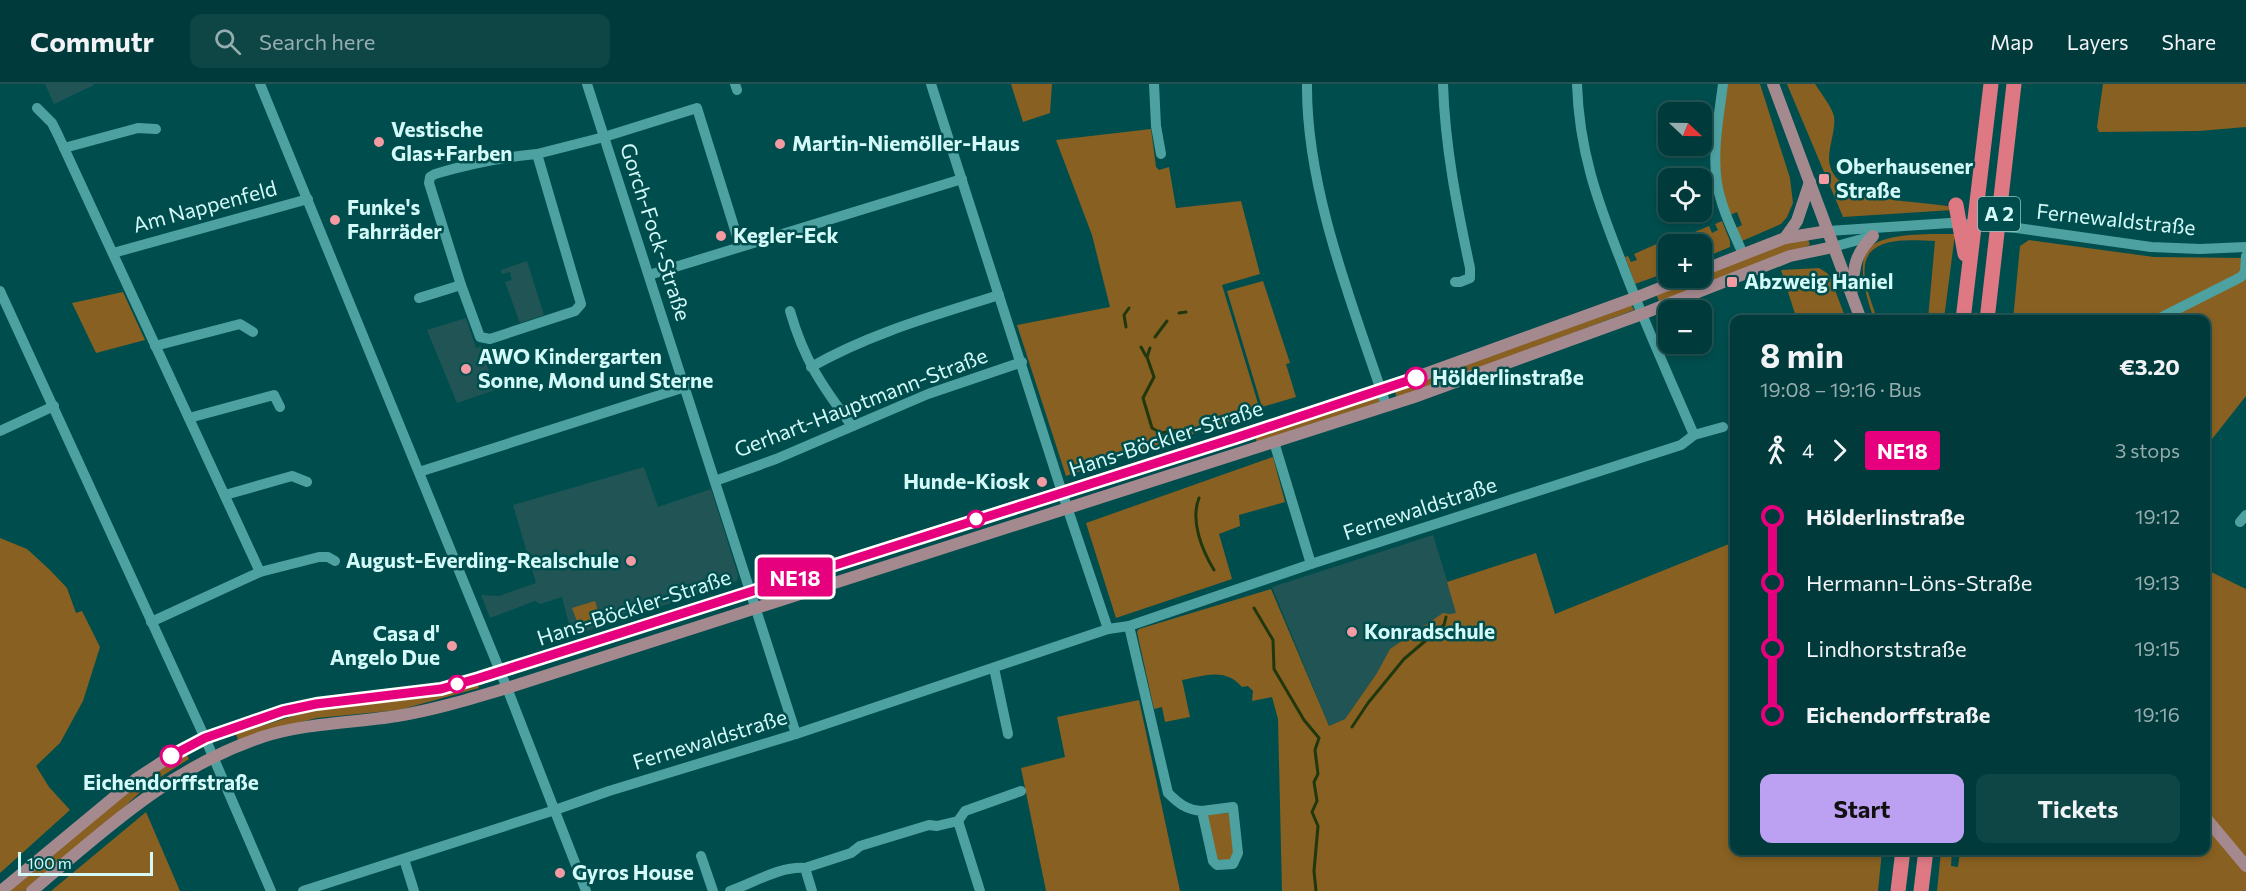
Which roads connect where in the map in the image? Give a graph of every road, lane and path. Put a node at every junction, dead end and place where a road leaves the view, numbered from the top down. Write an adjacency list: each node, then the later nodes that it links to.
1 (260, 84): 22 (street)
2 (586, 84): 16 (street, Gorch-Fock-Straße)
3 (932, 84): 20 (street)
4 (1154, 84): 19 (street)
5 (1307, 84): 56 (street)
6 (1443, 84): 37 (street)
7 (1577, 84): 44 (street)
8 (1723, 84): 32 (street)
9 (1773, 84): 21 (main road)
10 (1991, 84): 35 (highway, A 2)
11 (2014, 84): 14 (highway, A 2)
12 (2025, 84): 14 (highway)
13 (37, 108): 17 (street, Am Nappenfeld)
14 (2011, 109): 49 (highway, A 2)
15 (156, 129): 17 (street)
16 (604, 137): 18 (street); 28 (street); 36 (street, Gorch-Fock-Straße)
17 (64, 148): 31 (street, Am Nappenfeld)
18 (537, 154): 38 (street); 38 (street)
19 (1161, 154)
20 (962, 179): 28 (street); 42 (street)
21 (1810, 182): 25 (main road); 27 (main road)
22 (308, 199): 31 (street, Am Nappenfeld); 66 (street)
23 (1956, 205): 35 (highway)
24 (1909, 224): 25 (street, Fernewaldstraße); 26 (street, Fernewaldstraße); 30 (street, Fernewaldstraße)
25 (1828, 231): 27 (main road); 29 (main road)
26 (1873, 236): 29 (street, Fernewaldstraße); 41 (main road)
27 (1785, 238): 32 (main road)
28 (740, 246): 36 (street)
29 (1833, 247): 41 (main road); 46 (main road, Hans-Böckler-Straße)
30 (2246, 247)
31 (113, 253): 52 (street, Am Nappenfeld)
32 (1743, 254): 34 (main road)
33 (2246, 256): 50 (street)
34 (1712, 267)
35 (1968, 269): 48 (highway, A 2)
36 (649, 275): 55 (street, Gorch-Fock-Straße)
37 (1455, 282)
38 (461, 285): 43 (street)
39 (1660, 288): 44 (main road, Hans-Böckler-Straße)
40 (0, 291): 58 (street)
41 (1851, 294): 47 (main road)
42 (999, 295): 53 (street); 54 (street)
43 (418, 298)
44 (1635, 298): 46 (street); 56 (main road, Hans-Böckler-Straße)
45 (790, 311): 54 (street)
46 (1642, 314): 57 (main road, Hans-Böckler-Straße); 64 (street)
47 (1859, 315)
48 (1963, 315)
49 (1988, 315)
50 (2166, 315)
51 (253, 332): 52 (street)
52 (155, 346): 60 (street, Am Nappenfeld)
53 (1022, 362): 61 (street, Gerhart-Hauptmann-Straße); 69 (street)
54 (811, 367): 61 (street)
55 (685, 387): 66 (street); 67 (street, Gorch-Fock-Straße)
56 (1381, 390): 57 (street); 69 (main road, Hans-Böckler-Straße)
57 (1386, 405): 65 (main road, Hans-Böckler-Straße)
58 (54, 406): 63 (street); 77 (street)
59 (280, 407): 60 (street)
60 (189, 418): 70 (street, Am Nappenfeld)
61 (852, 426): 67 (street, Gerhart-Hauptmann-Straße)
62 (1723, 427): 64 (street, Fernewaldstraße)
63 (0, 431)
64 (1694, 435): 73 (street, Fernewaldstraße)
65 (1274, 442): 71 (main road, Hans-Böckler-Straße); 73 (street, Hans-Böckler-Straße)
66 (419, 472): 81 (street)
67 (715, 480): 75 (street, Gorch-Fock-Straße)
68 (307, 482): 70 (street)
69 (1062, 493): 71 (street); 75 (main road, Hans-Böckler-Straße)
70 (225, 495): 74 (street, Am Nappenfeld)
71 (1067, 508): 76 (main road, Hans-Böckler-Straße); 79 (street)
72 (335, 561): 74 (street)
73 (1311, 564): 78 (street, Fernewaldstraße)
74 (260, 572): 77 (street)
75 (750, 591): 76 (street, Gorch-Fock-Straße); 81 (main road, Hans-Böckler-Straße)
76 (755, 608): 82 (main road, Hans-Böckler-Straße); 83 (street, Gorch-Fock-Straße)
77 (152, 622): 85 (street)
78 (1129, 626): 79 (street, Fernewaldstraße); 89 (street)
79 (1108, 628): 80 (street, Fernewaldstraße)
80 (994, 668): 83 (street, Fernewaldstraße); 84 (street)
81 (499, 672): 82 (street); 85 (main road, Hans-Böckler-Straße)
82 (507, 688): 86 (main road, Hans-Böckler-Straße); 88 (street)
83 (796, 734): 88 (street, Fernewaldstraße)
84 (1008, 734)
85 (205, 738): 86 (street); 98 (main road, Hans-Böckler-Straße)
86 (213, 756): 99 (main road, Hans-Böckler-Straße); 100 (street)
87 (1021, 791): 90 (street)
88 (555, 810): 95 (street, Fernewaldstraße); 103 (street)
89 (1202, 811): 89 (street)
90 (958, 821): 97 (street); 107 (street)
91 (2210, 823): 96 (main road)
92 (701, 855): 104 (street)
93 (1902, 855): 108 (highway)
94 (1925, 855): 109 (highway)
95 (404, 859): 101 (street, Fernewaldstraße); 102 (street)
96 (2246, 866)
97 (805, 868): 105 (street); 106 (street)
98 (1, 891)
99 (32, 891)
100 (272, 891)
101 (303, 891)
102 (414, 891)
103 (586, 891)
104 (713, 891)
105 (730, 891)
106 (812, 891)
107 (980, 891)
108 (1898, 891)
109 (1921, 891)

